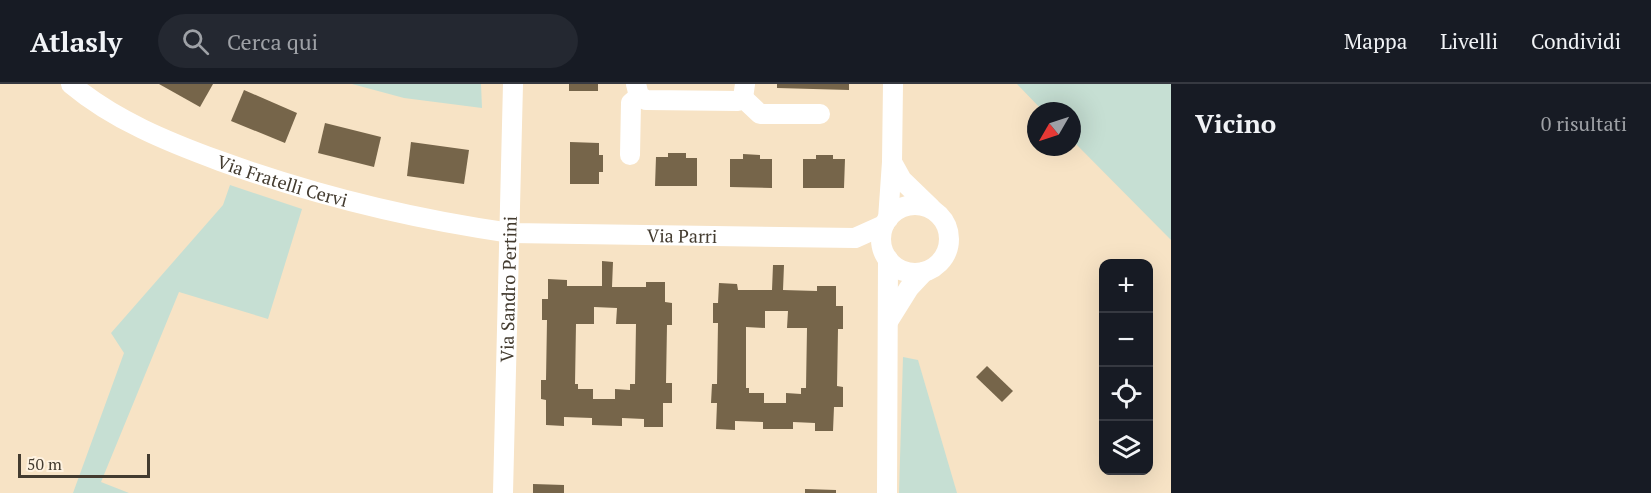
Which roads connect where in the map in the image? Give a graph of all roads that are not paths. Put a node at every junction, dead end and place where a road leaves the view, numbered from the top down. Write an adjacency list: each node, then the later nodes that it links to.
1 (71, 84): 11 (street, Via Fratelli Cervi)
2 (513, 84): 11 (street, Via Sandro Pertini)
3 (893, 84): 8 (street)
4 (638, 90): 5 (street); 7 (street)
5 (744, 91): 6 (street)
6 (820, 114)
7 (630, 155)
8 (892, 162): 9 (street); 10 (street)
9 (931, 208): 10 (street); 14 (street)
10 (886, 222): 12 (street, Via Parri); 13 (street)
11 (511, 232): 12 (street, Via Parri); 16 (street, Via Sandro Pertini)
12 (855, 238): 13 (street, Via Parri)
13 (887, 258): 14 (street); 15 (street)
14 (924, 272): 15 (street)
15 (889, 320): 17 (street)
16 (504, 493)
17 (887, 493)

